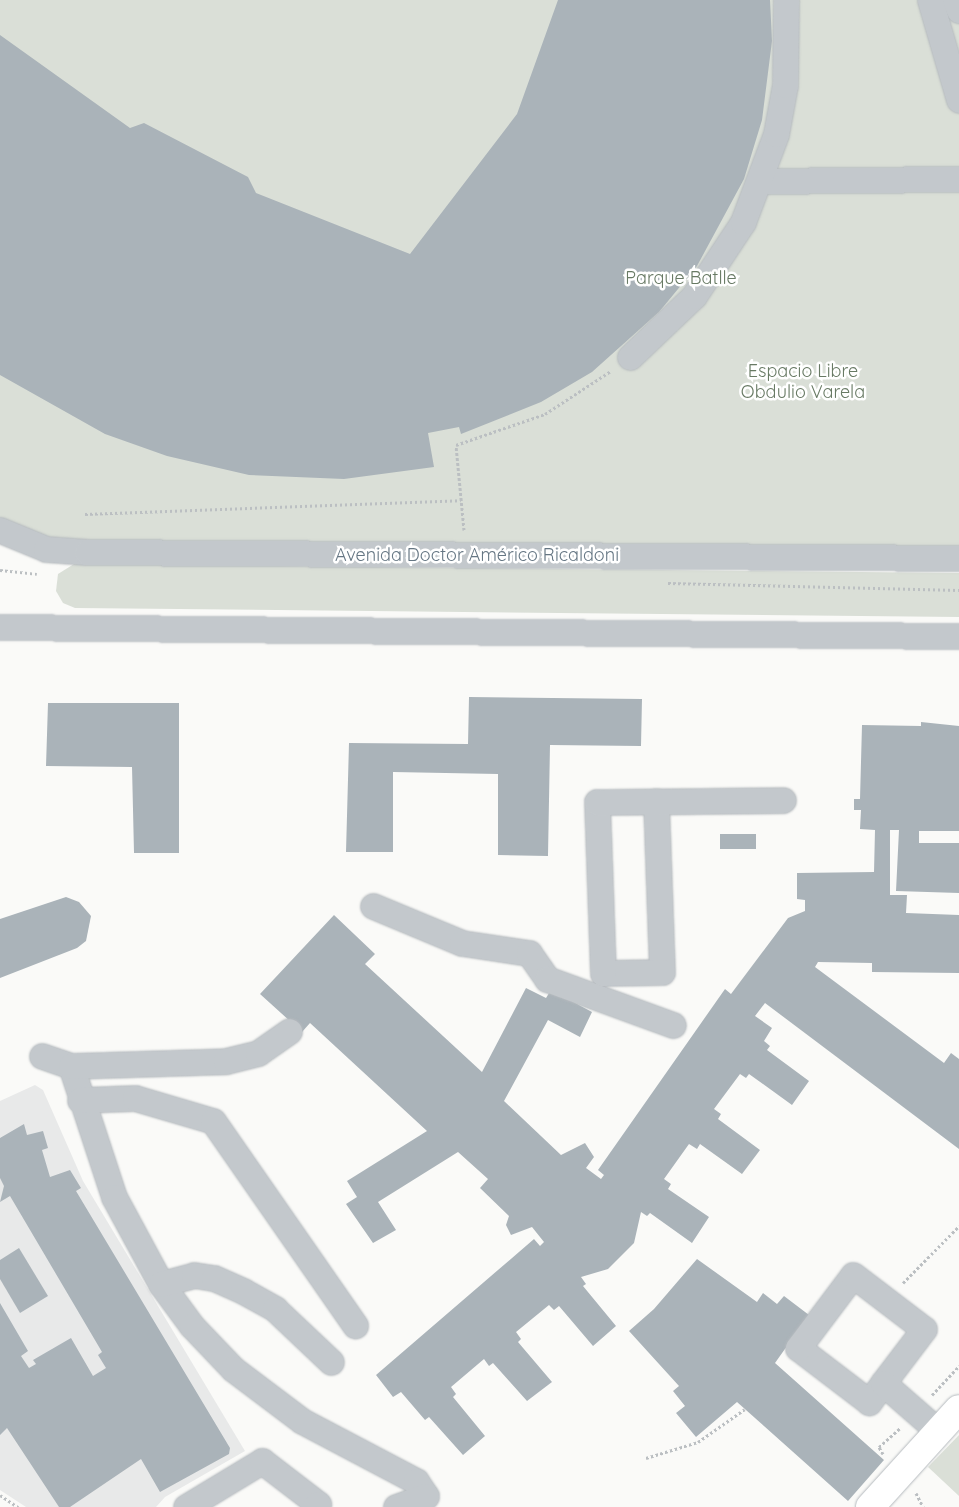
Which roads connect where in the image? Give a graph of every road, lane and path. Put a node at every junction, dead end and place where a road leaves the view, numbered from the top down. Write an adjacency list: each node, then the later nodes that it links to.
1 (786, 0): 7 (street)
2 (930, 0): 5 (street)
3 (955, 0): 4 (street)
4 (959, 10)
5 (959, 100)
6 (959, 179): 7 (street)
7 (761, 182): 8 (street)
8 (630, 357): 9 (path)
9 (461, 500): 10 (path); 12 (path)
10 (85, 514)
11 (0, 530): 12 (street, Avenida Doctor Américo Ricaldoni)
12 (466, 554): 13 (street, Avenida Doctor Américo Ricaldoni)
13 (959, 558)
14 (0, 627): 15 (street)
15 (959, 636)
16 (783, 800): 17 (street)
17 (656, 802): 17 (street)
18 (373, 906): 19 (street)
19 (673, 1025)
20 (289, 1031): 22 (street)
21 (42, 1056): 22 (street)
22 (70, 1066): 23 (street)
23 (80, 1100): 25 (street); 27 (street)
24 (959, 1226): 26 (path)
25 (161, 1284): 28 (street); 39 (street)
26 (886, 1300): 29 (street); 29 (street)
27 (355, 1325)
28 (331, 1362)
29 (883, 1383): 32 (street)
30 (745, 1409): 33 (path)
31 (959, 1409): 32 (main road)
32 (938, 1431): 40 (main road)
33 (646, 1458)
34 (0, 1495): 36 (path)
35 (922, 1498): 41 (path)
36 (18, 1507)
37 (186, 1507): 38 (street)
38 (316, 1507)
39 (396, 1507)
40 (870, 1507)
41 (923, 1507)

